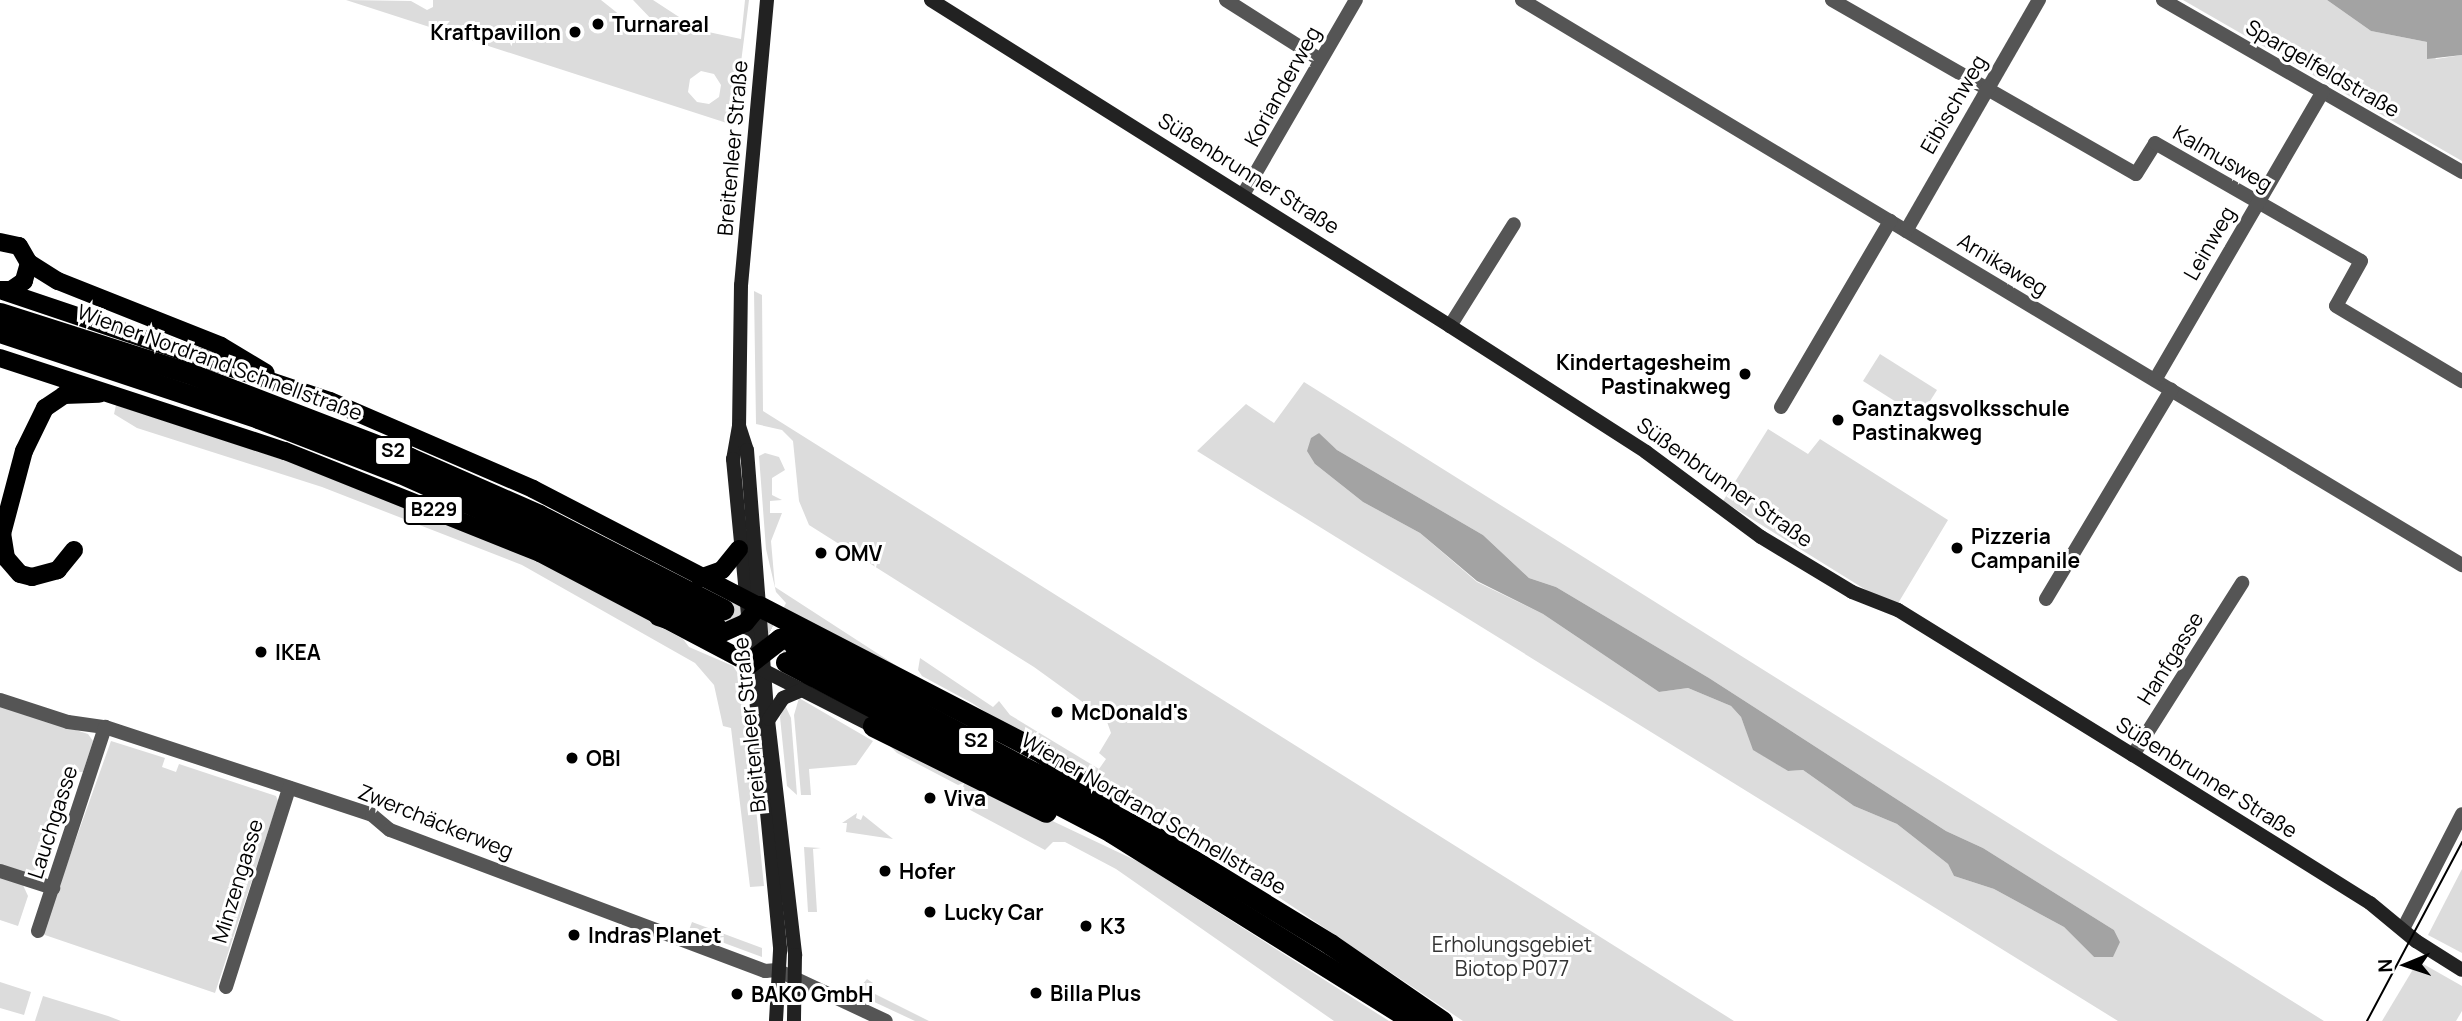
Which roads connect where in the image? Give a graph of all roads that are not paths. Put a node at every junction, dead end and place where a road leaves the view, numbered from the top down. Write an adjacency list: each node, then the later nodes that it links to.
1 (767, 0): 32 (street, Breitenleer Straße)
2 (931, 0): 13 (street, Süßenbrunner Straße)
3 (1226, 0): 9 (street)
4 (1356, 0): 9 (street, Korianderweg)
5 (1522, 0): 15 (street, Arnikaweg)
6 (1832, 0): 10 (street, Kalmusweg)
7 (2039, 0): 10 (street, Eibischweg)
8 (2164, 0): 11 (street, Spargelfeldstraße)
9 (1319, 59): 13 (street, Korianderweg)
10 (1985, 88): 14 (street, Kalmusweg); 17 (street, Eibischweg)
11 (2323, 92): 12 (street, Spargelfeldstraße); 14 (street, Leinweg)
12 (2462, 172)
13 (1244, 193): 22 (street, Süßenbrunner Straße)
14 (2257, 201): 26 (street, Leinweg); 27 (street, Kalmusweg)
15 (1890, 221): 17 (street, Arnikaweg); 31 (street)
16 (1514, 223): 22 (street)
17 (1906, 230): 26 (street, Arnikaweg)
18 (0, 242): 19 (main road)
19 (29, 262): 20 (main road); 28 (main road)
20 (1, 290): 25 (main road); 28 (main road)
21 (0, 313): 23 (highway, Wiener Nordrand Schnellstraße / S2)
22 (1450, 326): 50 (street, Süßenbrunner Straße)
23 (0, 331)
24 (0, 358): 30 (main road, B229)
25 (0, 366)
26 (2155, 380): 29 (street, Arnikaweg)
27 (2462, 381)
28 (277, 382): 38 (main road)
29 (2171, 390): 37 (street, Arnikaweg); 40 (street)
30 (113, 394): 33 (main road); 42 (main road, B229)
31 (1781, 407)
32 (739, 426): 35 (street, Breitenleer Straße); 41 (street, Breitenleer Straße)
33 (18, 470): 34 (main road); 36 (main road)
34 (0, 501)
35 (740, 549): 38 (main road); 41 (street, Breitenleer Straße)
36 (74, 550)
37 (2462, 565)
38 (700, 578): 41 (main road)
39 (2242, 583): 50 (street, Hanfgasse)
40 (2046, 599)
41 (749, 609): 42 (main road); 43 (highway); 44 (street, Breitenleer Straße); 44 (street, Breitenleer Straße)
42 (657, 617): 44 (main road, B229)
43 (814, 635): 44 (highway); 54 (highway)
44 (758, 661): 45 (street); 47 (street, Breitenleer Straße); 59 (street, Breitenleer Straße)
45 (804, 689): 47 (street); 48 (street)
46 (0, 700): 49 (street, Zwerchäckerweg)
47 (768, 720): 61 (street, Breitenleer Straße)
48 (873, 726): 53 (highway)
49 (106, 727): 51 (street, Zwerchäckerweg); 56 (street, Lauchgasse)
50 (2133, 755): 57 (street, Süßenbrunner Straße)
51 (289, 788): 59 (street, Zwerchäckerweg); 62 (street, Minzengasse)
52 (2462, 814): 57 (street)
53 (1111, 832): 54 (highway, Wiener Nordrand Schnellstraße / S2); 63 (highway, Wiener Nordrand Schnellstraße / S2)
54 (1157, 838): 67 (highway, Wiener Nordrand Schnellstraße / S2)
55 (0, 871): 56 (street)
56 (53, 888): 58 (street, Lauchgasse)
57 (2403, 929): 60 (street, Süßenbrunner Straße)
58 (38, 931)
59 (777, 970): 61 (street, Zwerchäckerweg); 64 (street, Breitenleer Straße)
60 (2462, 971)
61 (794, 978): 65 (street, Breitenleer Straße); 66 (street, Zwerchäckerweg)
62 (226, 987)
63 (1403, 1017)
64 (775, 1021)
65 (794, 1021)
66 (886, 1021)
67 (1443, 1021)

